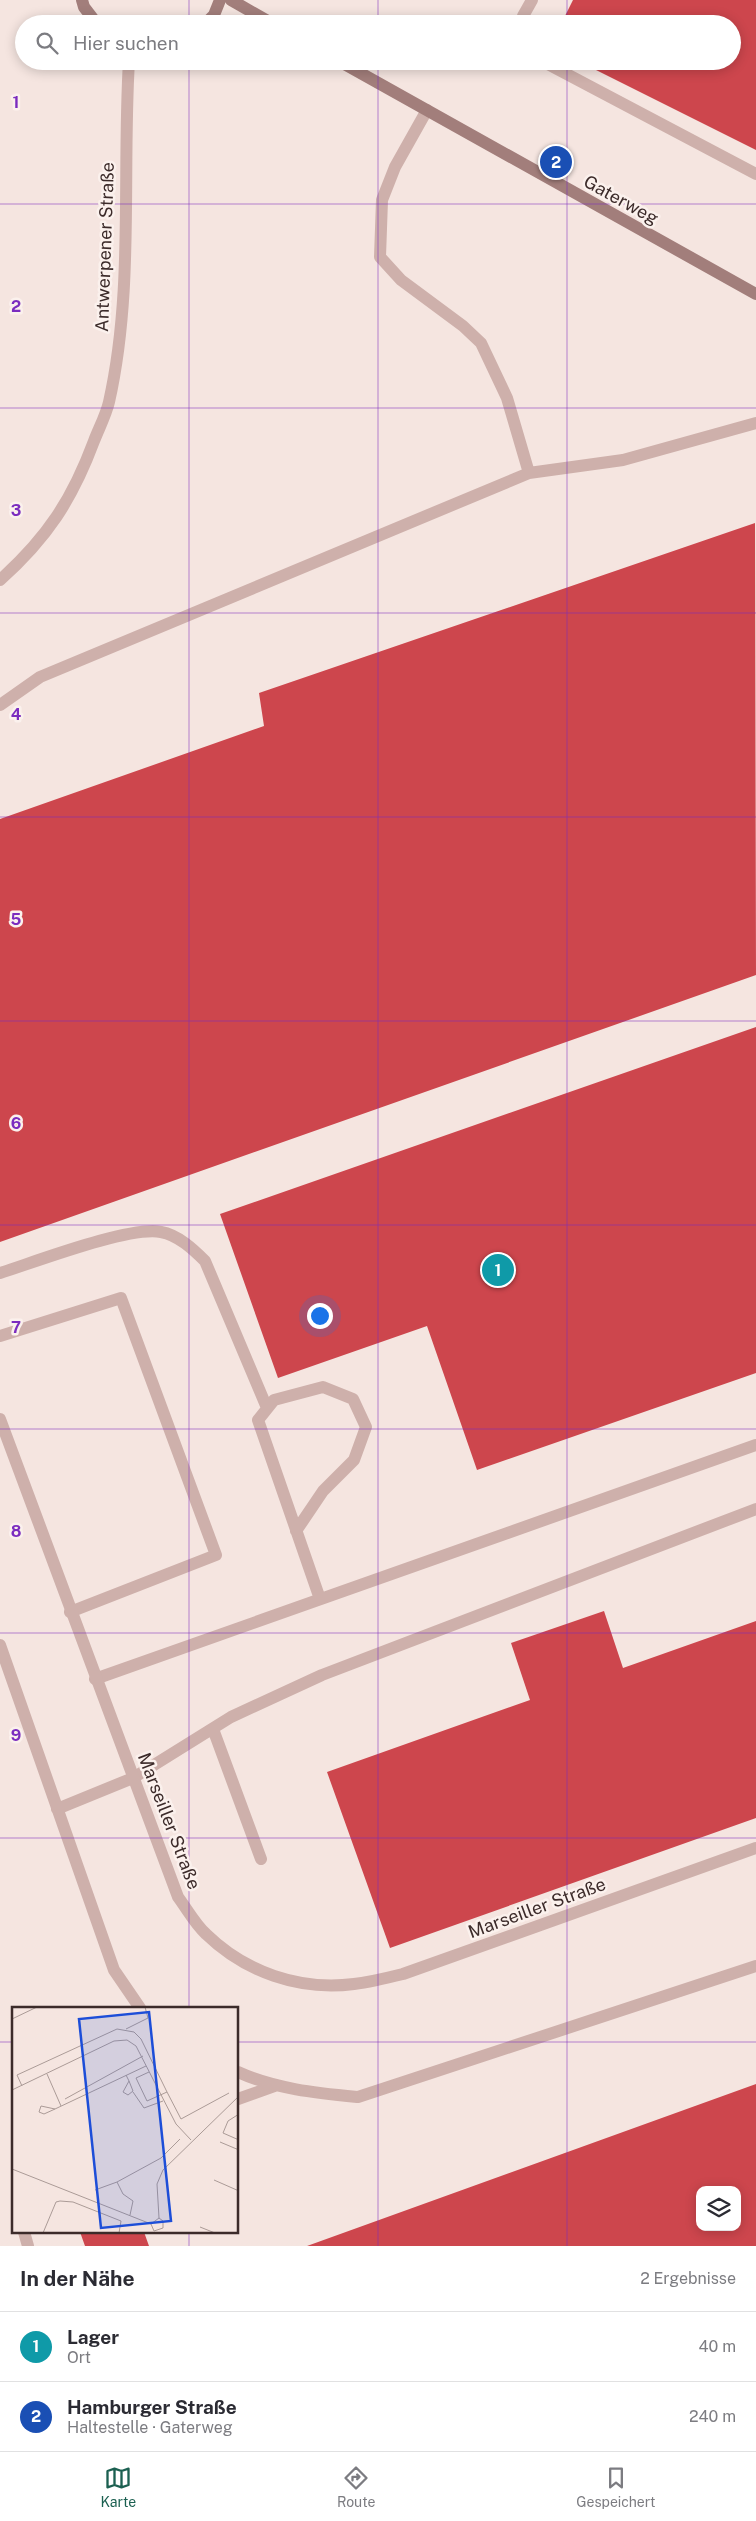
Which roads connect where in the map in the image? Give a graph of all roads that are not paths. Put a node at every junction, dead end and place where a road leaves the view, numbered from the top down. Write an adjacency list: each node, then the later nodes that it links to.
1 (82, 0): 5 (main road)
2 (220, 0): 6 (main road)
3 (231, 0): 7 (main road)
4 (532, 0): 8 (street)
5 (90, 15)
6 (214, 15)
7 (257, 15)
8 (524, 15)
9 (129, 70): 17 (street, Antwerpener Straße)
10 (355, 70): 12 (main road, Gaterweg)
11 (559, 70): 13 (street)
12 (427, 110): 14 (main road, Gaterweg); 16 (street)
13 (756, 174)
14 (756, 294)
15 (756, 423): 16 (street)
16 (529, 473): 18 (street)
17 (0, 580)
18 (0, 705)
19 (0, 1273): 21 (street)
20 (0, 1336): 27 (street)
21 (267, 1408): 25 (street); 25 (street)
22 (0, 1419): 27 (street, Marseiller Straße)
23 (756, 1445): 26 (street)
24 (756, 1509): 30 (street)
25 (296, 1531): 26 (street)
26 (320, 1599): 29 (street)
27 (70, 1612): 29 (street, Marseiller Straße)
28 (0, 1645): 32 (street)
29 (95, 1679): 31 (street, Marseiller Straße)
30 (213, 1729): 31 (street); 34 (street)
31 (133, 1778): 32 (street); 33 (street, Marseiller Straße)
32 (57, 1809): 36 (street)
33 (756, 1848)
34 (261, 1859)
35 (756, 1966): 38 (street)
36 (139, 2007)
37 (239, 2072): 38 (street)
38 (277, 2085): 39 (street)
39 (239, 2099)

